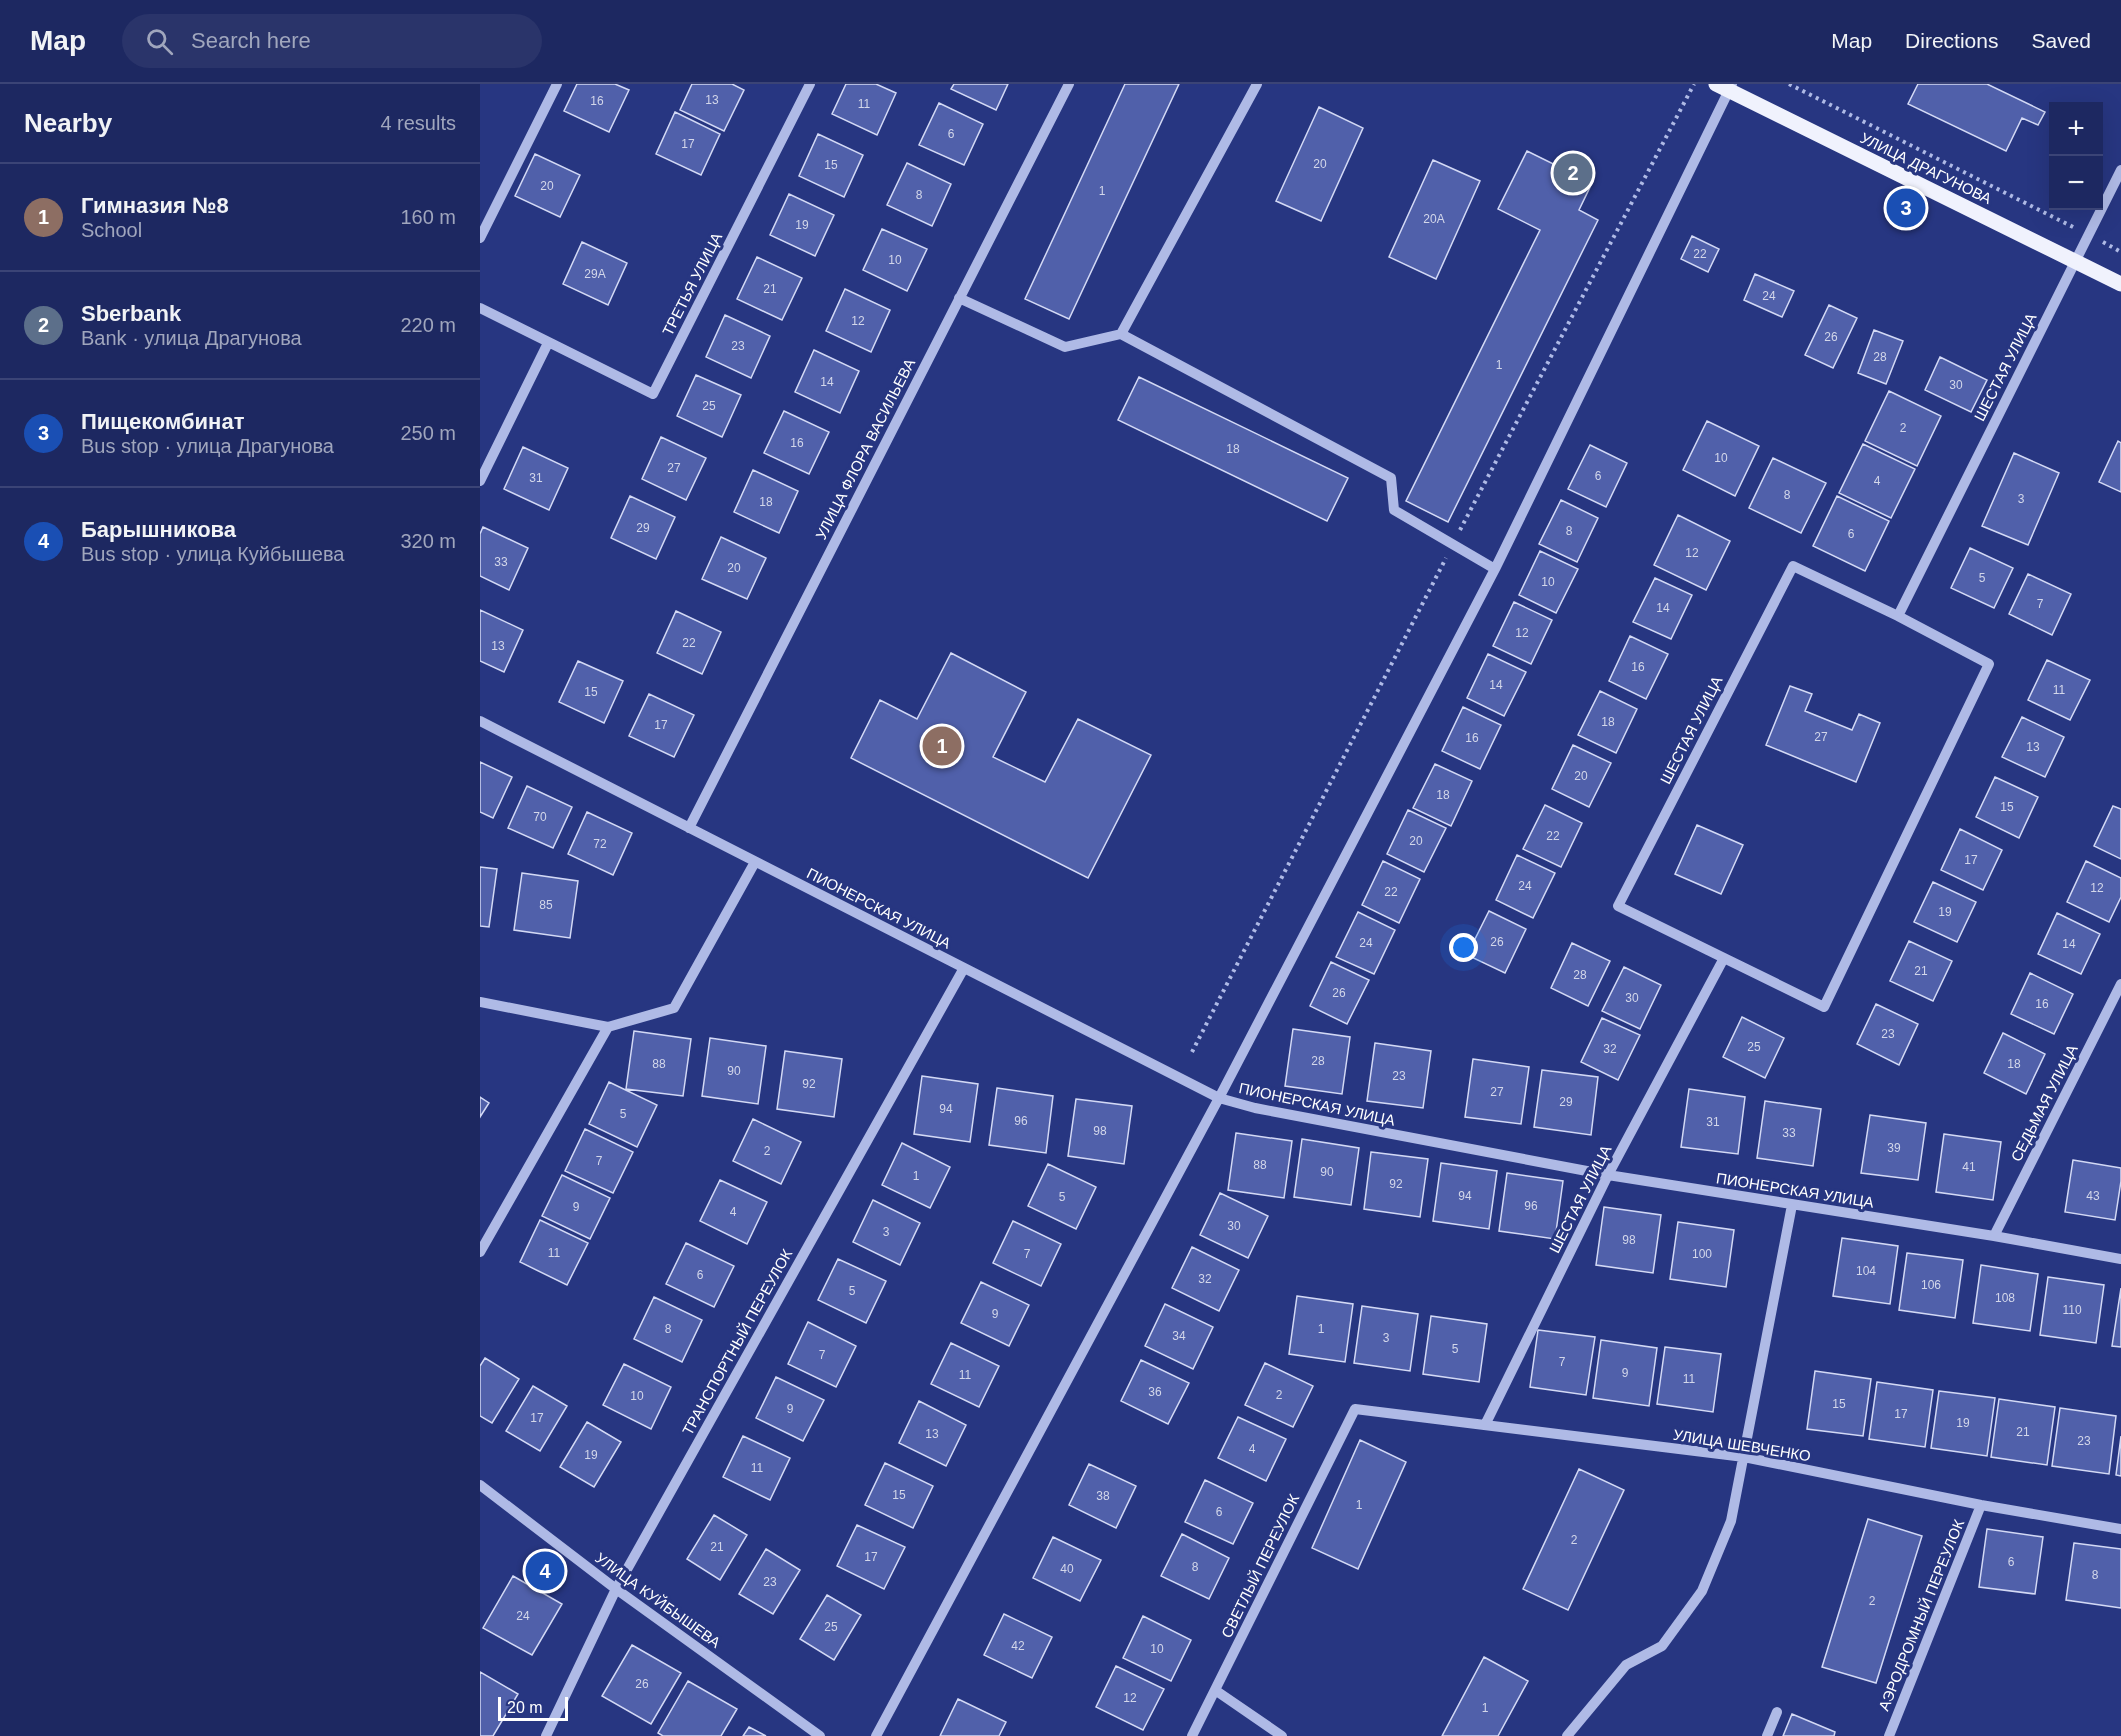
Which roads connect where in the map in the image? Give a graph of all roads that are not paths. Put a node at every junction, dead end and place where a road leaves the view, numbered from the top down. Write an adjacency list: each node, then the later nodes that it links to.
1 (557, 84): 7 (street)
2 (810, 84): 13 (street, ТРЕТЬЯ УЛИЦА)
3 (1069, 84): 10 (street, УЛИЦА ФЛОРА ВАСИЛЬЕВА)
4 (1257, 84): 12 (street)
5 (1725, 86): 8 (main road, УЛИЦА ДРАГУНОВА); 15 (street)
6 (2121, 170): 8 (street, ШЕСТАЯ УЛИЦА)
7 (480, 238)
8 (2076, 261): 9 (main road, УЛИЦА ДРАГУНОВА); 16 (street, ШЕСТАЯ УЛИЦА)
9 (2121, 284)
10 (959, 298): 12 (street); 18 (street, УЛИЦА ФЛОРА ВАСИЛЬЕВА)
11 (480, 308): 13 (street, ТРЕТЬЯ УЛИЦА)
12 (1121, 333): 15 (street)
13 (548, 343): 14 (street)
14 (480, 482)
15 (1495, 569): 25 (street)
16 (1898, 616): 20 (street, ШЕСТАЯ УЛИЦА); 20 (street, ШЕСТАЯ УЛИЦА)
17 (480, 721): 18 (street, ПИОНЕРСКАЯ УЛИЦА)
18 (689, 828): 19 (street, ПИОНЕРСКАЯ УЛИЦА)
19 (755, 862): 21 (street, ПИОНЕРСКАЯ УЛИЦА); 24 (street)
20 (1724, 958): 26 (street, ШЕСТАЯ УЛИЦА)
21 (964, 968): 25 (street, ПИОНЕРСКАЯ УЛИЦА); 37 (street, ТРАНСПОРТНЫЙ ПЕРЕУЛОК)
22 (2121, 984): 28 (street, СЕДЬМАЯ УЛИЦА)
23 (480, 1002): 24 (street)
24 (609, 1027): 29 (street)
25 (1219, 1098): 26 (street, ПИОНЕРСКАЯ УЛИЦА); 42 (street)
26 (1608, 1175): 27 (street, ПИОНЕРСКАЯ УЛИЦА); 32 (street, ШЕСТАЯ УЛИЦА)
27 (1792, 1205): 28 (street, ПИОНЕРСКАЯ УЛИЦА); 33 (street)
28 (1994, 1236): 30 (street, ПИОНЕРСКАЯ УЛИЦА)
29 (480, 1252)
30 (2121, 1259)
31 (1355, 1409): 32 (street, УЛИЦА ШЕВЧЕНКО); 38 (street, СВЕТЛЫЙ ПЕРЕУЛОК)
32 (1485, 1425): 33 (street, УЛИЦА ШЕВЧЕНКО)
33 (1744, 1457): 35 (street, УЛИЦА ШЕВЧЕНКО); 45 (street)
34 (480, 1485): 37 (street, УЛИЦА КУЙБЫШЕВА)
35 (1981, 1505): 36 (street, УЛИЦА ШЕВЧЕНКО); 47 (street, АЭРОДРОМНЫЙ ПЕРЕУЛОК)
36 (2121, 1529)
37 (616, 1589): 40 (street, ТРАНСПОРТНЫЙ ПЕРЕУЛОК); 41 (street, УЛИЦА КУЙБЫШЕВА)
38 (1215, 1690): 43 (street, СВЕТЛЫЙ ПЕРЕУЛОК); 44 (street)
39 (1777, 1712): 46 (street)
40 (546, 1736)
41 (820, 1736)
42 (876, 1736)
43 (1192, 1736)
44 (1282, 1736)
45 (1567, 1736)
46 (1767, 1736)
47 (1889, 1736)

